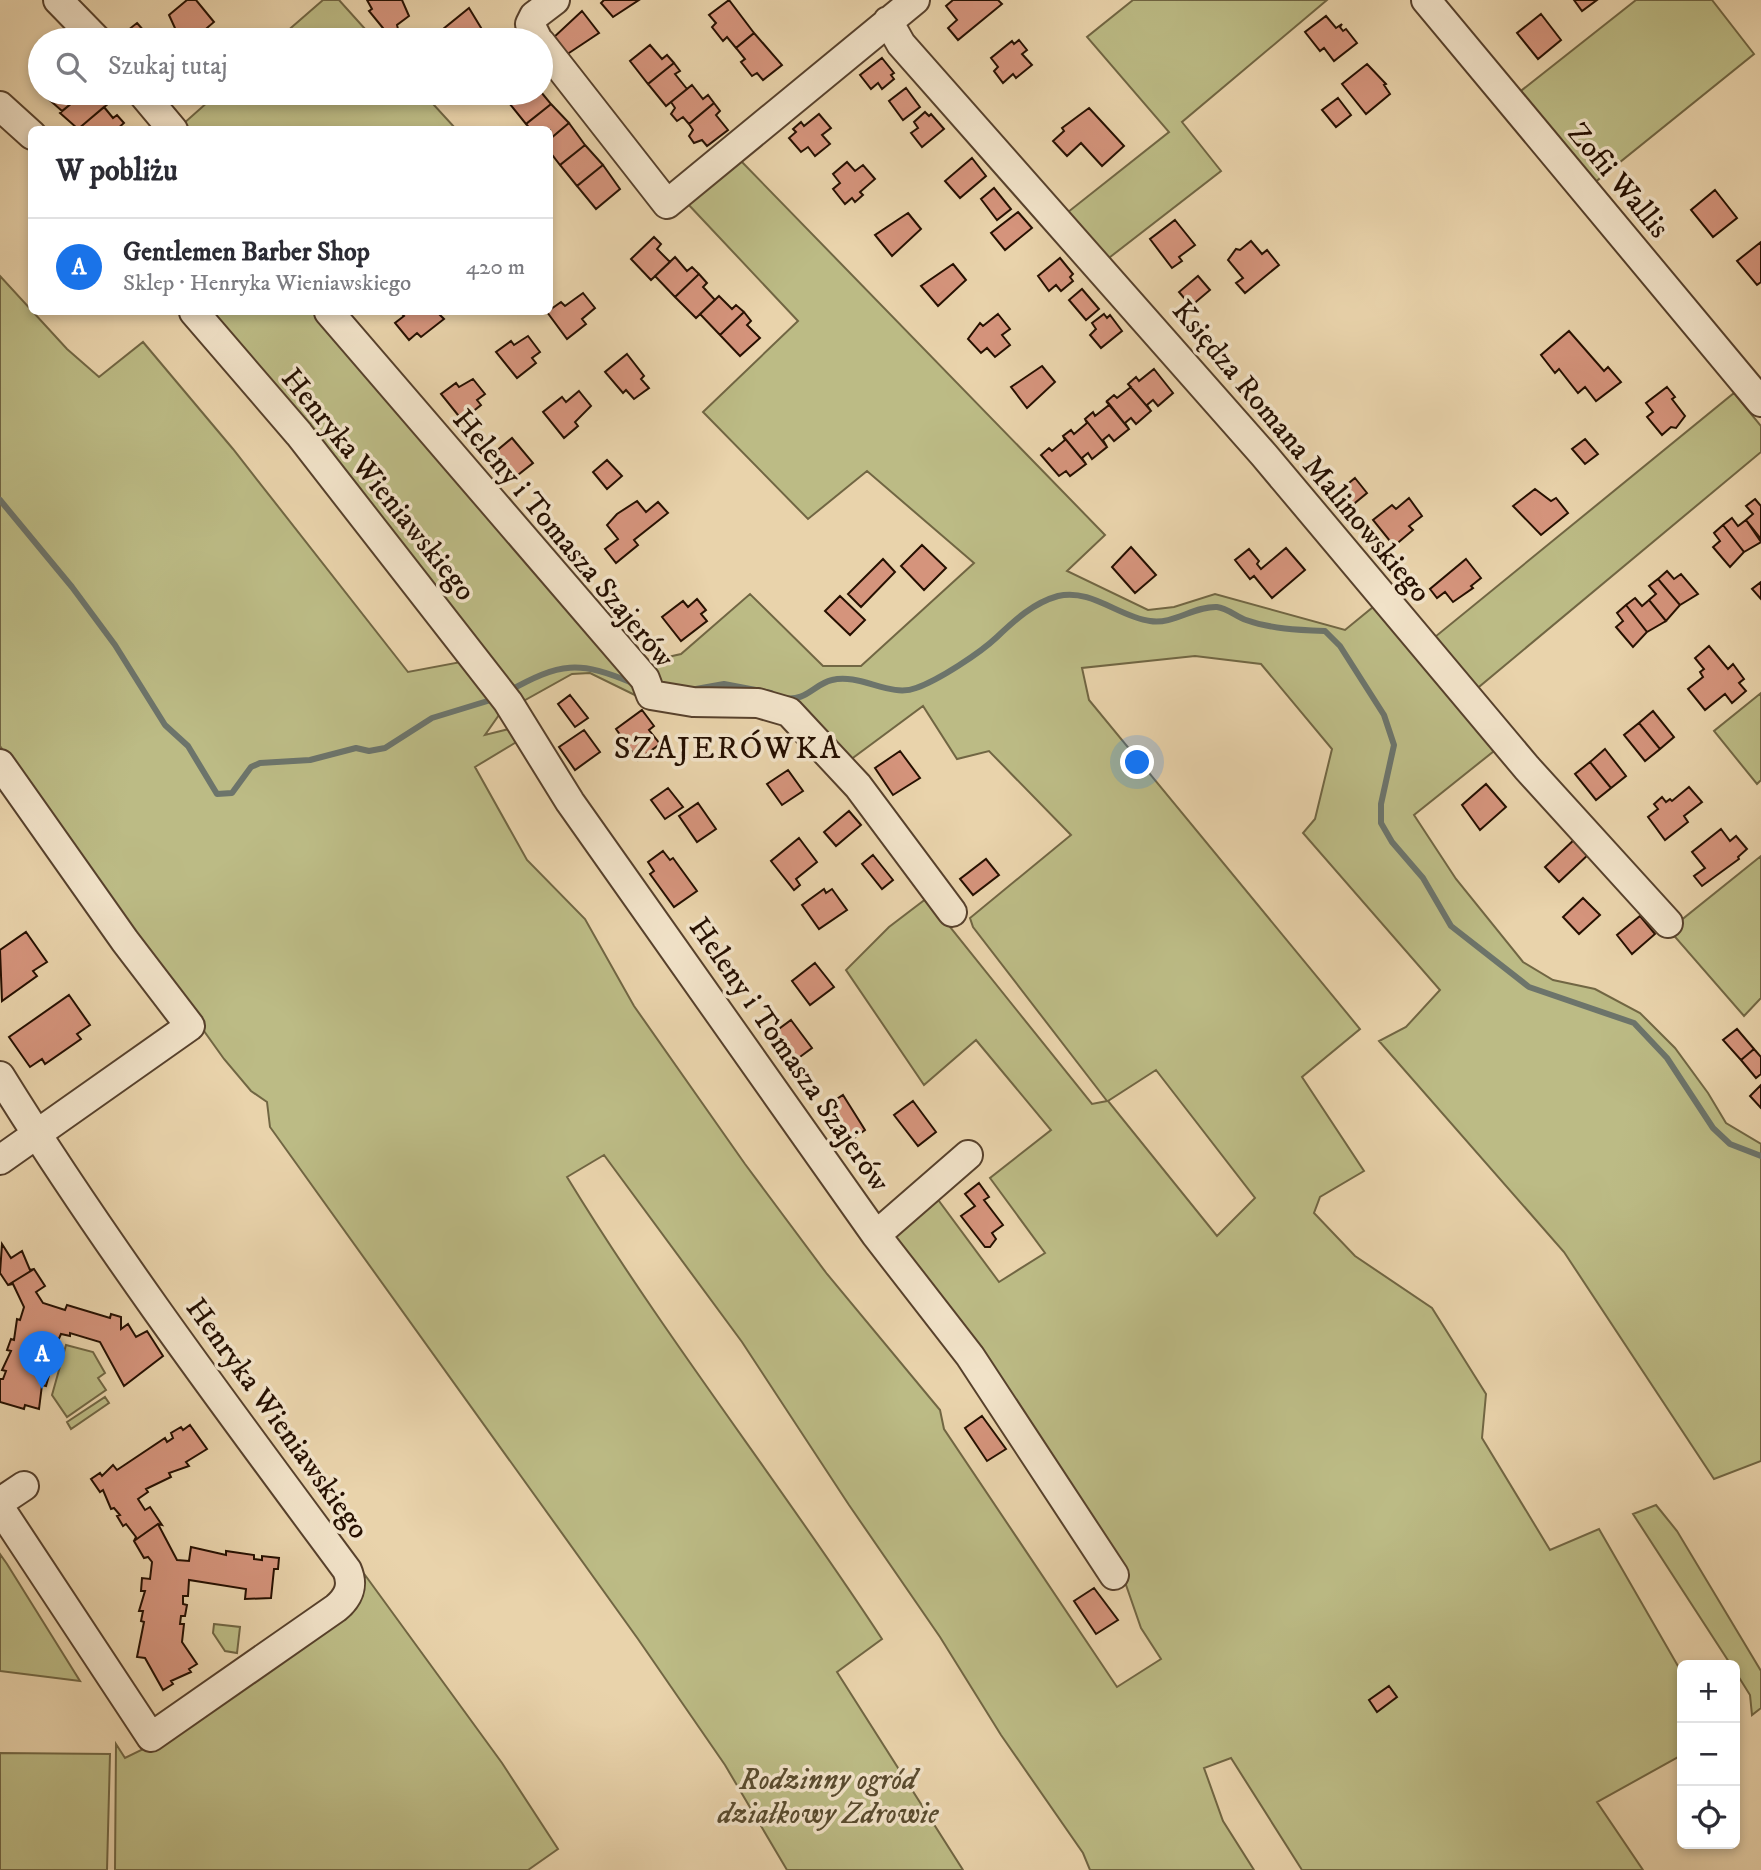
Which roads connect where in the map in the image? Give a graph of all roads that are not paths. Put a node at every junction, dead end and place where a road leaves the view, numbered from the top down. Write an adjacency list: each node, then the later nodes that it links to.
1 (58, 0): 6 (street)
2 (555, 0): 7 (street)
3 (915, 0): 5 (street)
4 (1426, 0): 15 (street, Zofii Wallis)
5 (888, 21): 8 (street); 19 (street, Księdza Romana Malinowskiego)
6 (85, 28)
7 (532, 28)
8 (553, 59)
9 (152, 105): 11 (street)
10 (0, 106): 12 (street)
11 (170, 126)
12 (28, 131)
13 (197, 315): 16 (street, Henryka Wieniawskiego)
14 (332, 315): 18 (street, Heleny i Tomasza Szajerów)
15 (1761, 402)
16 (508, 702): 24 (street, Heleny i Tomasza Szajerów)
17 (0, 764): 21 (street)
18 (953, 912)
19 (1668, 923)
20 (0, 1076): 21 (street, Henryka Wieniawskiego)
21 (37, 1135): 23 (street); 27 (street, Henryka Wieniawskiego)
22 (968, 1155): 24 (street, Heleny i Tomasza Szajerów)
23 (0, 1160)
24 (876, 1235): 28 (street, Heleny i Tomasza Szajerów)
25 (24, 1486): 26 (street)
26 (0, 1502)
27 (0, 1508)
28 (1114, 1575)

